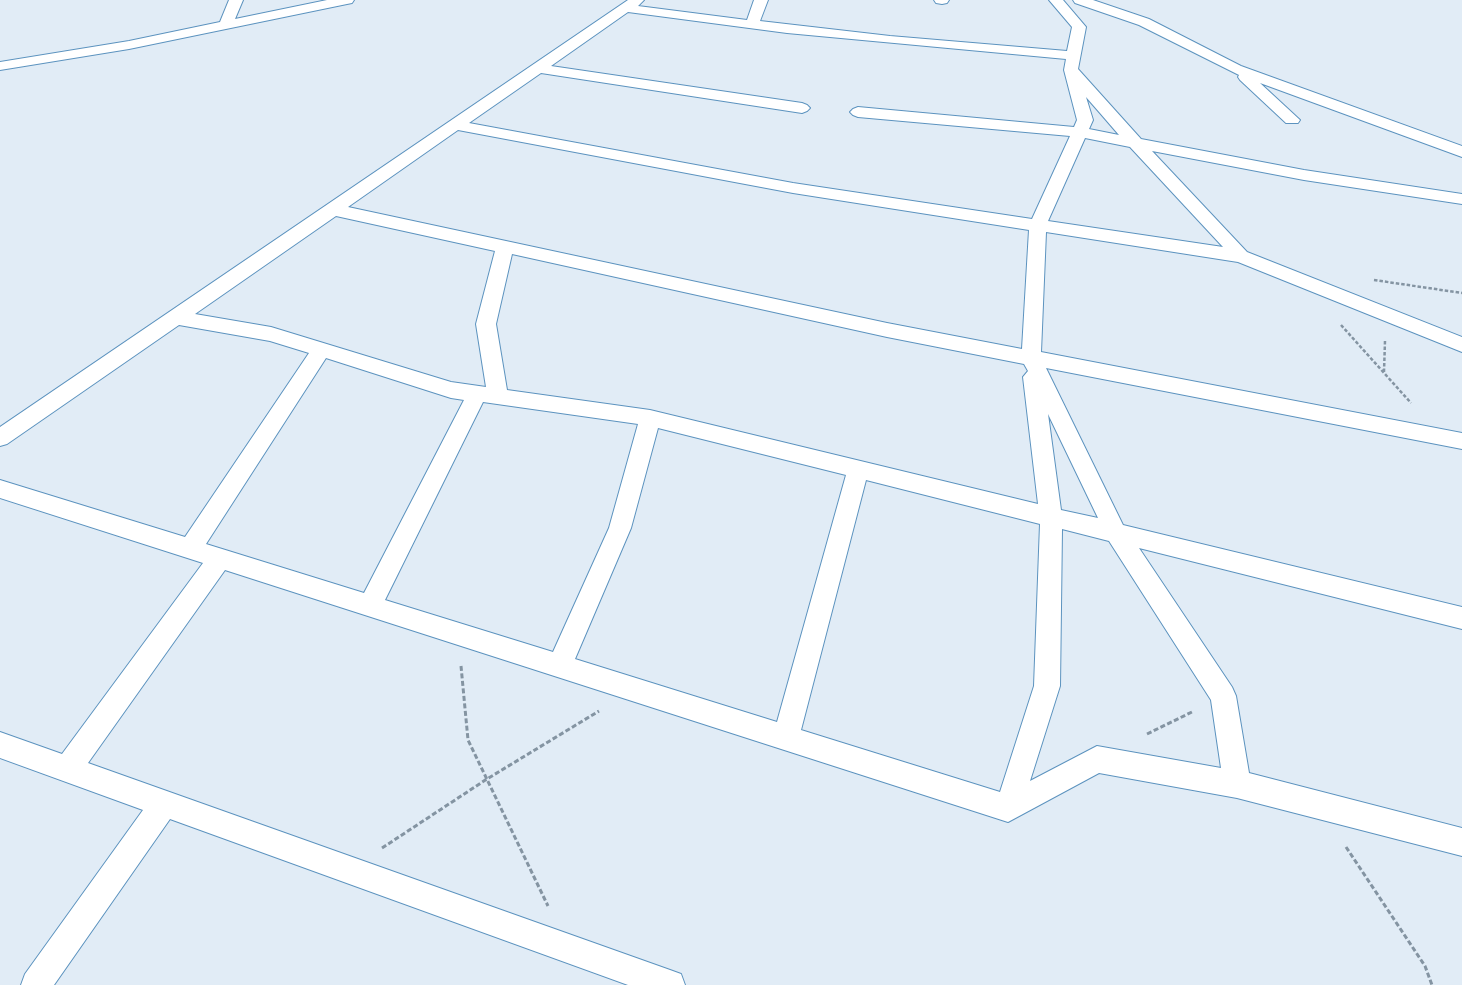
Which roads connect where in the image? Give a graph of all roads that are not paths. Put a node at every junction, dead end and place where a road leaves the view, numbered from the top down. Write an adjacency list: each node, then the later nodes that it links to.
1 (236, 0): 7 (street)
2 (347, 0): 7 (street)
3 (761, 0): 8 (street)
4 (1056, 0): 9 (street)
5 (1080, 0): 12 (street)
6 (631, 4): 8 (street); 11 (street)
7 (226, 24): 10 (street)
8 (752, 25): 9 (street)
9 (1072, 63): 17 (street); 18 (street)
10 (0, 66)
11 (537, 68): 13 (street); 16 (street)
12 (1236, 69): 15 (street); 19 (street)
13 (802, 108)
14 (858, 112): 17 (street)
15 (1292, 120)
16 (455, 124): 21 (street); 22 (street)
17 (1080, 132): 18 (street); 22 (street)
18 (1137, 143): 20 (street); 24 (street)
19 (1462, 152)
20 (1462, 199)
21 (331, 209): 23 (street); 25 (street)
22 (1038, 225): 24 (street); 28 (street)
23 (504, 247): 28 (street); 29 (street)
24 (1241, 256): 26 (street)
25 (175, 317): 27 (street); 31 (street)
26 (1462, 346)
27 (321, 350): 29 (street); 37 (street)
28 (1031, 358): 32 (street); 35 (street); 36 (street)
29 (488, 395): 30 (street); 39 (street)
30 (650, 418): 33 (street); 41 (street)
31 (0, 438)
32 (1462, 441)
33 (858, 470): 35 (street); 42 (street)
34 (0, 489): 37 (street)
35 (1051, 517): 36 (street); 47 (street)
36 (1116, 533): 40 (street); 45 (street)
37 (190, 549): 38 (street)
38 (220, 558): 39 (street); 44 (street)
39 (370, 606): 41 (street)
40 (1462, 618)
41 (559, 666): 42 (street)
42 (786, 737): 47 (street)
43 (0, 745): 44 (street)
44 (67, 769): 46 (street)
45 (1237, 784): 47 (street); 48 (street)
46 (164, 804): 49 (street); 50 (street)
47 (1008, 808)
48 (1462, 842)
49 (36, 985)
50 (670, 985)

